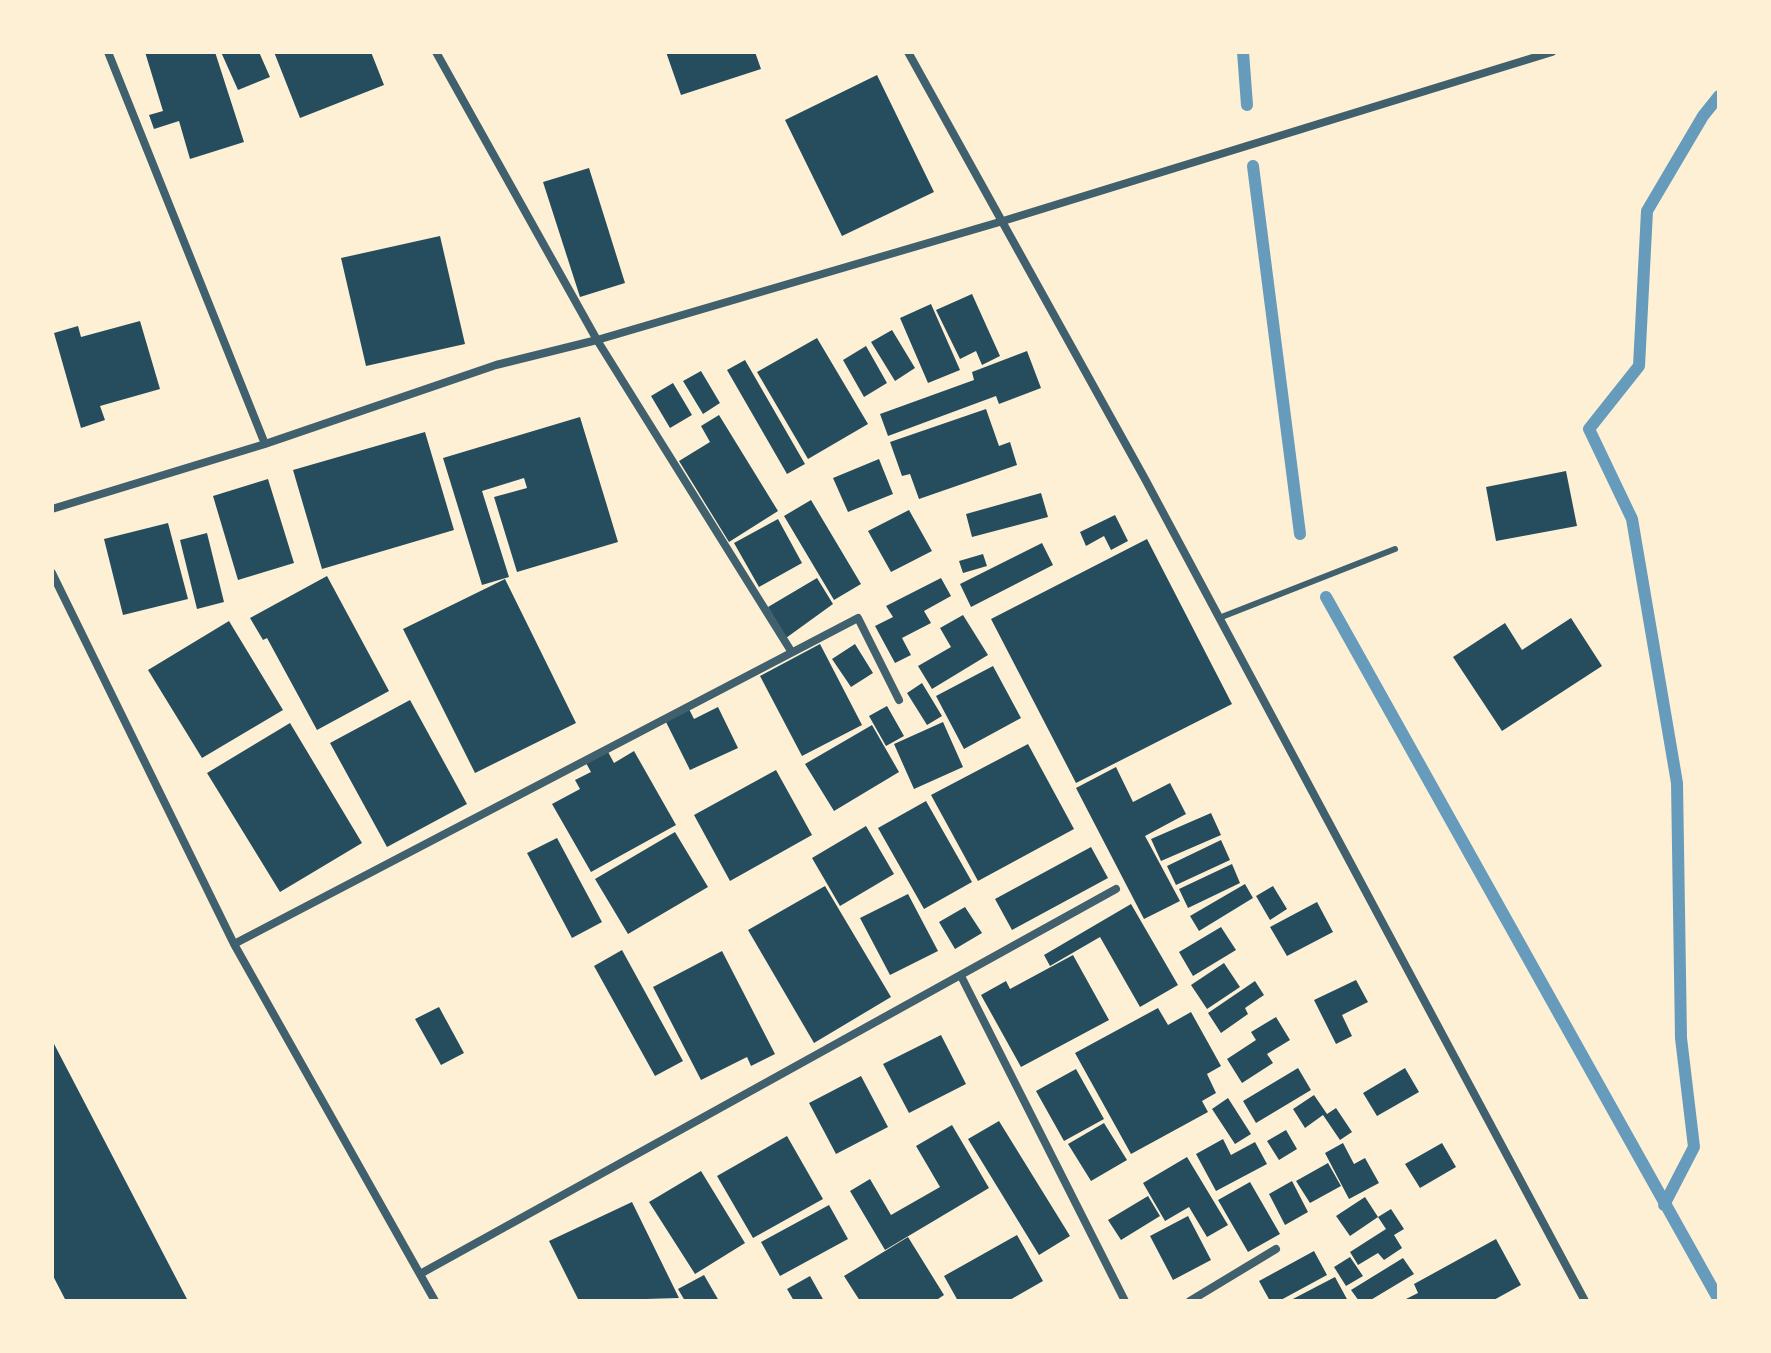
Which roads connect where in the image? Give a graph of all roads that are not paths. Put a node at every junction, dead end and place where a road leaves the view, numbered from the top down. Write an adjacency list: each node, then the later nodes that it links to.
1 (108, 52): 7 (street)
2 (436, 52): 6 (street)
3 (908, 52): 5 (street)
4 (1552, 52): 5 (street)
5 (1003, 221): 6 (street); 11 (street)
6 (597, 340): 7 (street); 12 (street)
7 (265, 444): 8 (street)
8 (52, 509)
9 (1395, 549): 11 (lane)
10 (52, 573): 15 (street)
11 (1219, 618): 22 (street)
12 (791, 651): 13 (street); 15 (street)
13 (899, 700)
14 (1116, 889): 16 (street)
15 (234, 944): 18 (street)
16 (961, 976): 18 (street); 20 (street)
17 (1276, 1249): 21 (street)
18 (420, 1274): 19 (street)
19 (435, 1301)
20 (1125, 1301)
21 (1190, 1301)
22 (1585, 1301)

